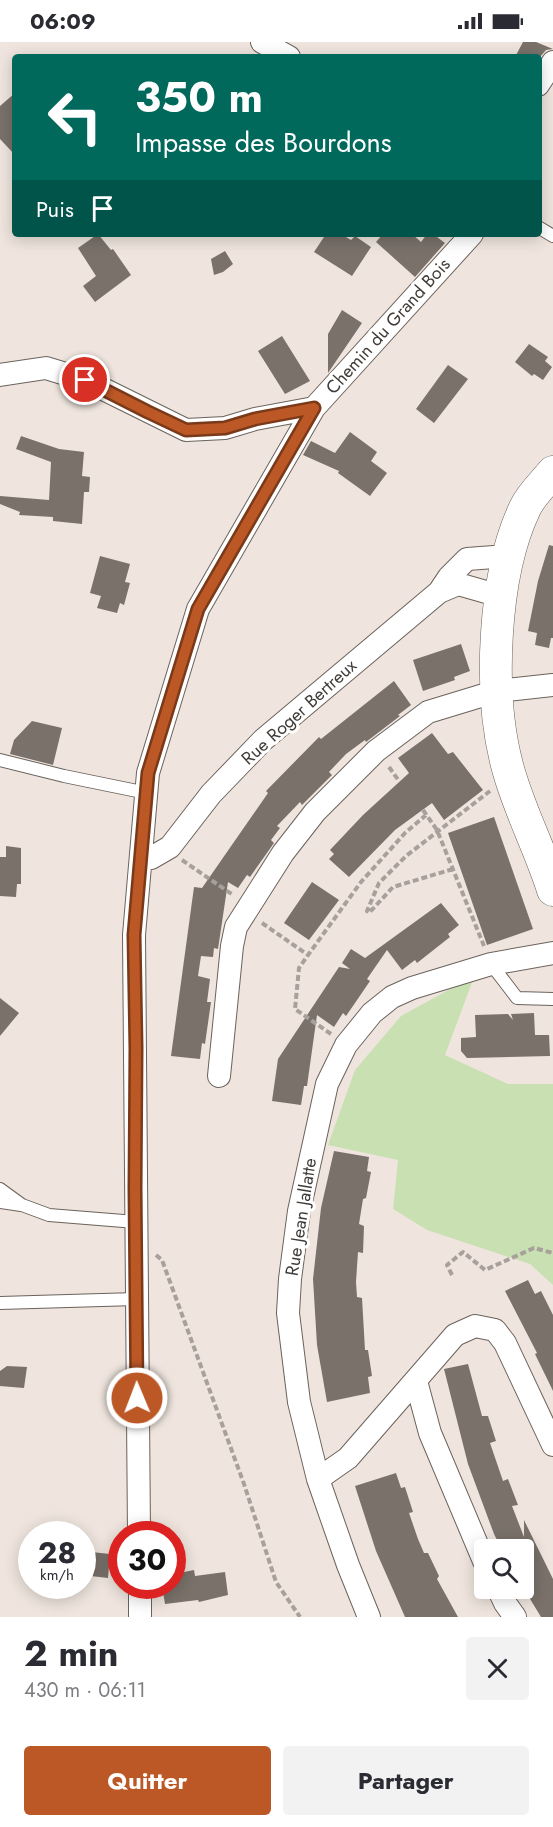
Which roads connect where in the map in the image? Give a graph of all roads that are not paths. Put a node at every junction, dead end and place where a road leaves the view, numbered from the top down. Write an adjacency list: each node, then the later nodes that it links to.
1 (262, 42): 2 (street)
2 (284, 54)
3 (553, 62): 4 (street)
4 (542, 79)
5 (469, 237): 7 (street, Chemin du Grand Bois)
6 (0, 375): 7 (street)
7 (314, 408): 15 (street, Chemin du Grand Bois)
8 (553, 472): 9 (street)
9 (508, 556): 10 (street, Rue Roger Bertreux); 11 (street)
10 (439, 592): 11 (street, Rue Roger Bertreux); 16 (street, Rue Roger Bertreux)
11 (500, 596): 13 (street)
12 (553, 685): 13 (street)
13 (497, 692): 17 (street); 21 (street)
14 (0, 760): 15 (lane)
15 (147, 793): 16 (street, Chemin du Grand Bois)
16 (141, 860): 25 (street, Chemin du Grand Bois)
17 (553, 890)
18 (553, 953): 19 (street, Rue Jean Jallatte)
19 (491, 964): 20 (lane); 30 (street, Rue Jean Jallatte)
20 (553, 999)
21 (219, 1076)
22 (0, 1189): 24 (lane)
23 (0, 1202): 24 (lane)
24 (22, 1205): 25 (lane)
25 (136, 1231): 26 (street, Chemin du Grand Bois)
26 (136, 1299): 27 (lane); 31 (street, Chemin du Grand Bois)
27 (0, 1303)
28 (416, 1380): 29 (street); 30 (street); 32 (street)
29 (553, 1445)
30 (318, 1479): 36 (street, Rue Jean Jallatte)
31 (139, 1521)
32 (475, 1539)
33 (140, 1599): 35 (street)
34 (502, 1599): 37 (street)
35 (140, 1617)
36 (369, 1617)
37 (515, 1617)

